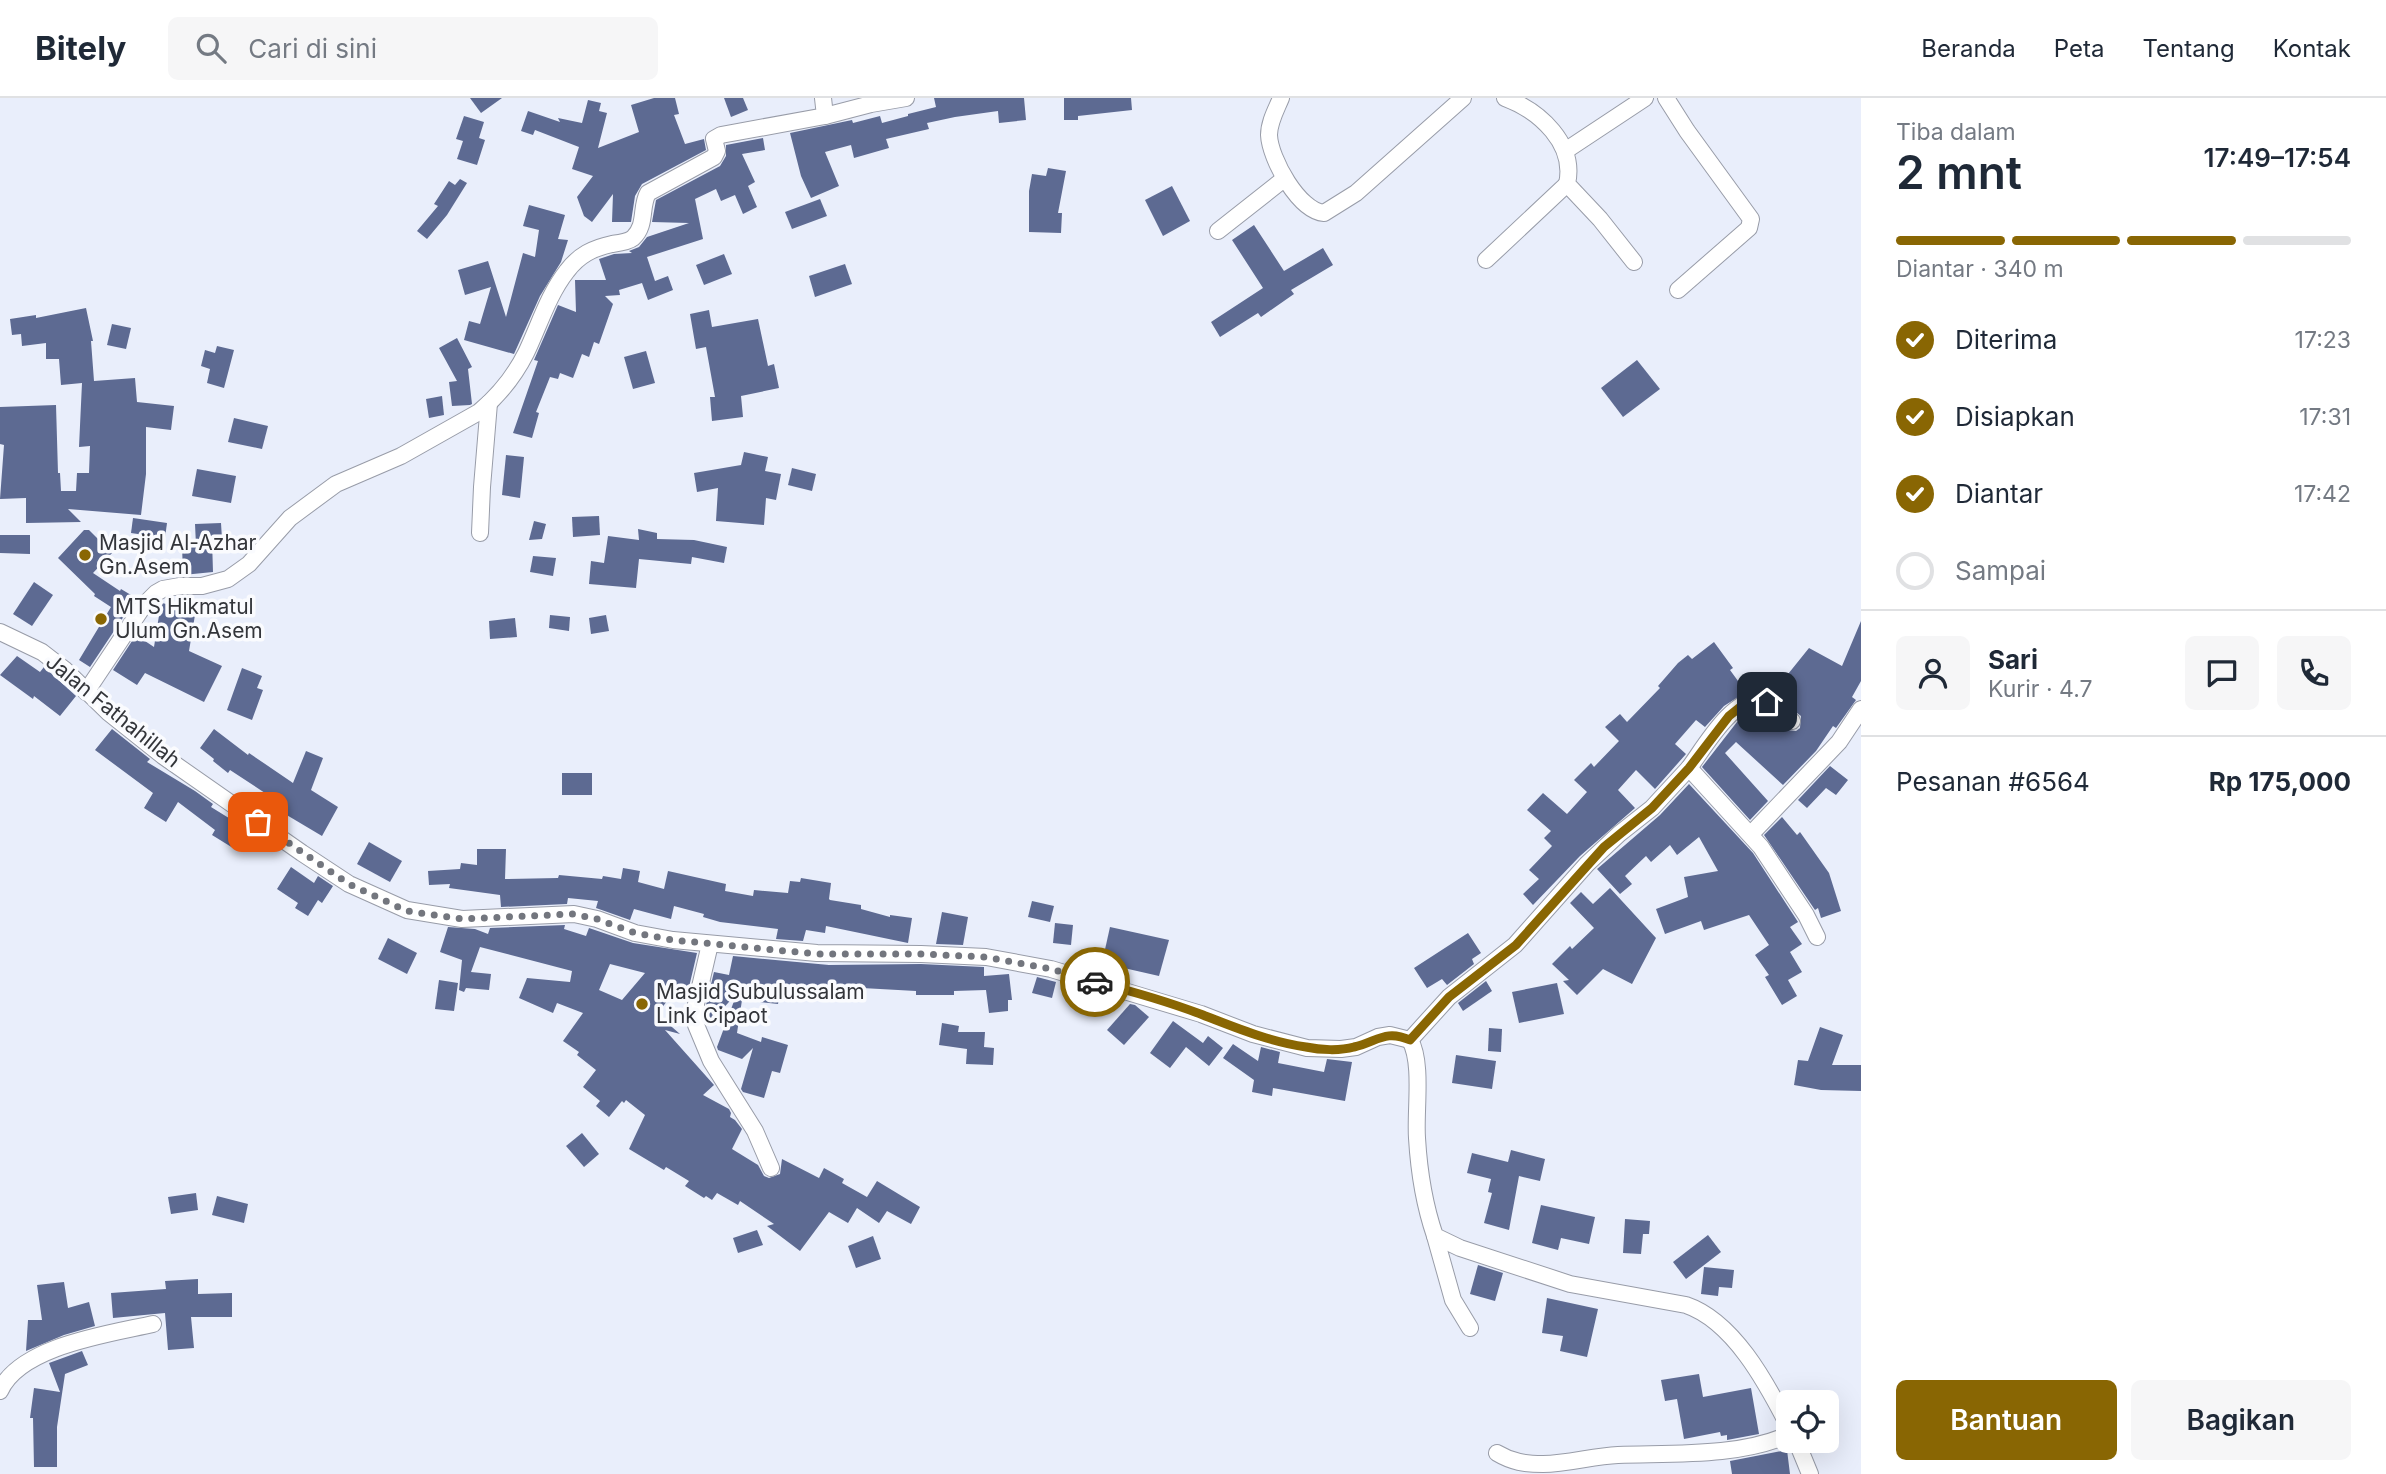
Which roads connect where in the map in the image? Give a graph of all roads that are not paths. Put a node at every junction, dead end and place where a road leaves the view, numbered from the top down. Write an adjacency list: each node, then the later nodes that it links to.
1 (823, 98): 8 (street)
2 (906, 98): 8 (street)
3 (1281, 98): 10 (street)
4 (1462, 98): 10 (street)
5 (1505, 98): 9 (street)
6 (1645, 98): 9 (street)
7 (1666, 98): 15 (street)
8 (825, 116): 16 (street)
9 (1564, 151): 11 (street)
10 (1284, 179): 12 (street)
11 (1567, 184): 13 (street); 14 (street)
12 (1218, 231)
13 (1486, 260)
14 (1633, 262)
15 (1678, 290)
16 (489, 403): 17 (street); 19 (street)
17 (481, 533)
18 (0, 632): 19 (street, Jalan Fathahillah)
19 (86, 692): 25 (street, Jalan Fathahillah)
20 (1861, 709): 23 (street)
21 (1791, 721): 22 (street)
22 (1689, 768): 23 (street); 26 (street)
23 (1751, 834): 24 (street)
24 (1817, 937)
25 (710, 944): 26 (street, Jalan Fathahillah); 27 (street)
26 (1410, 1040): 28 (street)
27 (771, 1168)
28 (1435, 1236): 30 (street); 32 (street)
29 (153, 1324): 31 (street)
30 (1470, 1328)
31 (0, 1391)
32 (1776, 1402)
33 (1776, 1439): 34 (street)
34 (1496, 1453)
35 (1801, 1453): 36 (street)
36 (1810, 1474)

